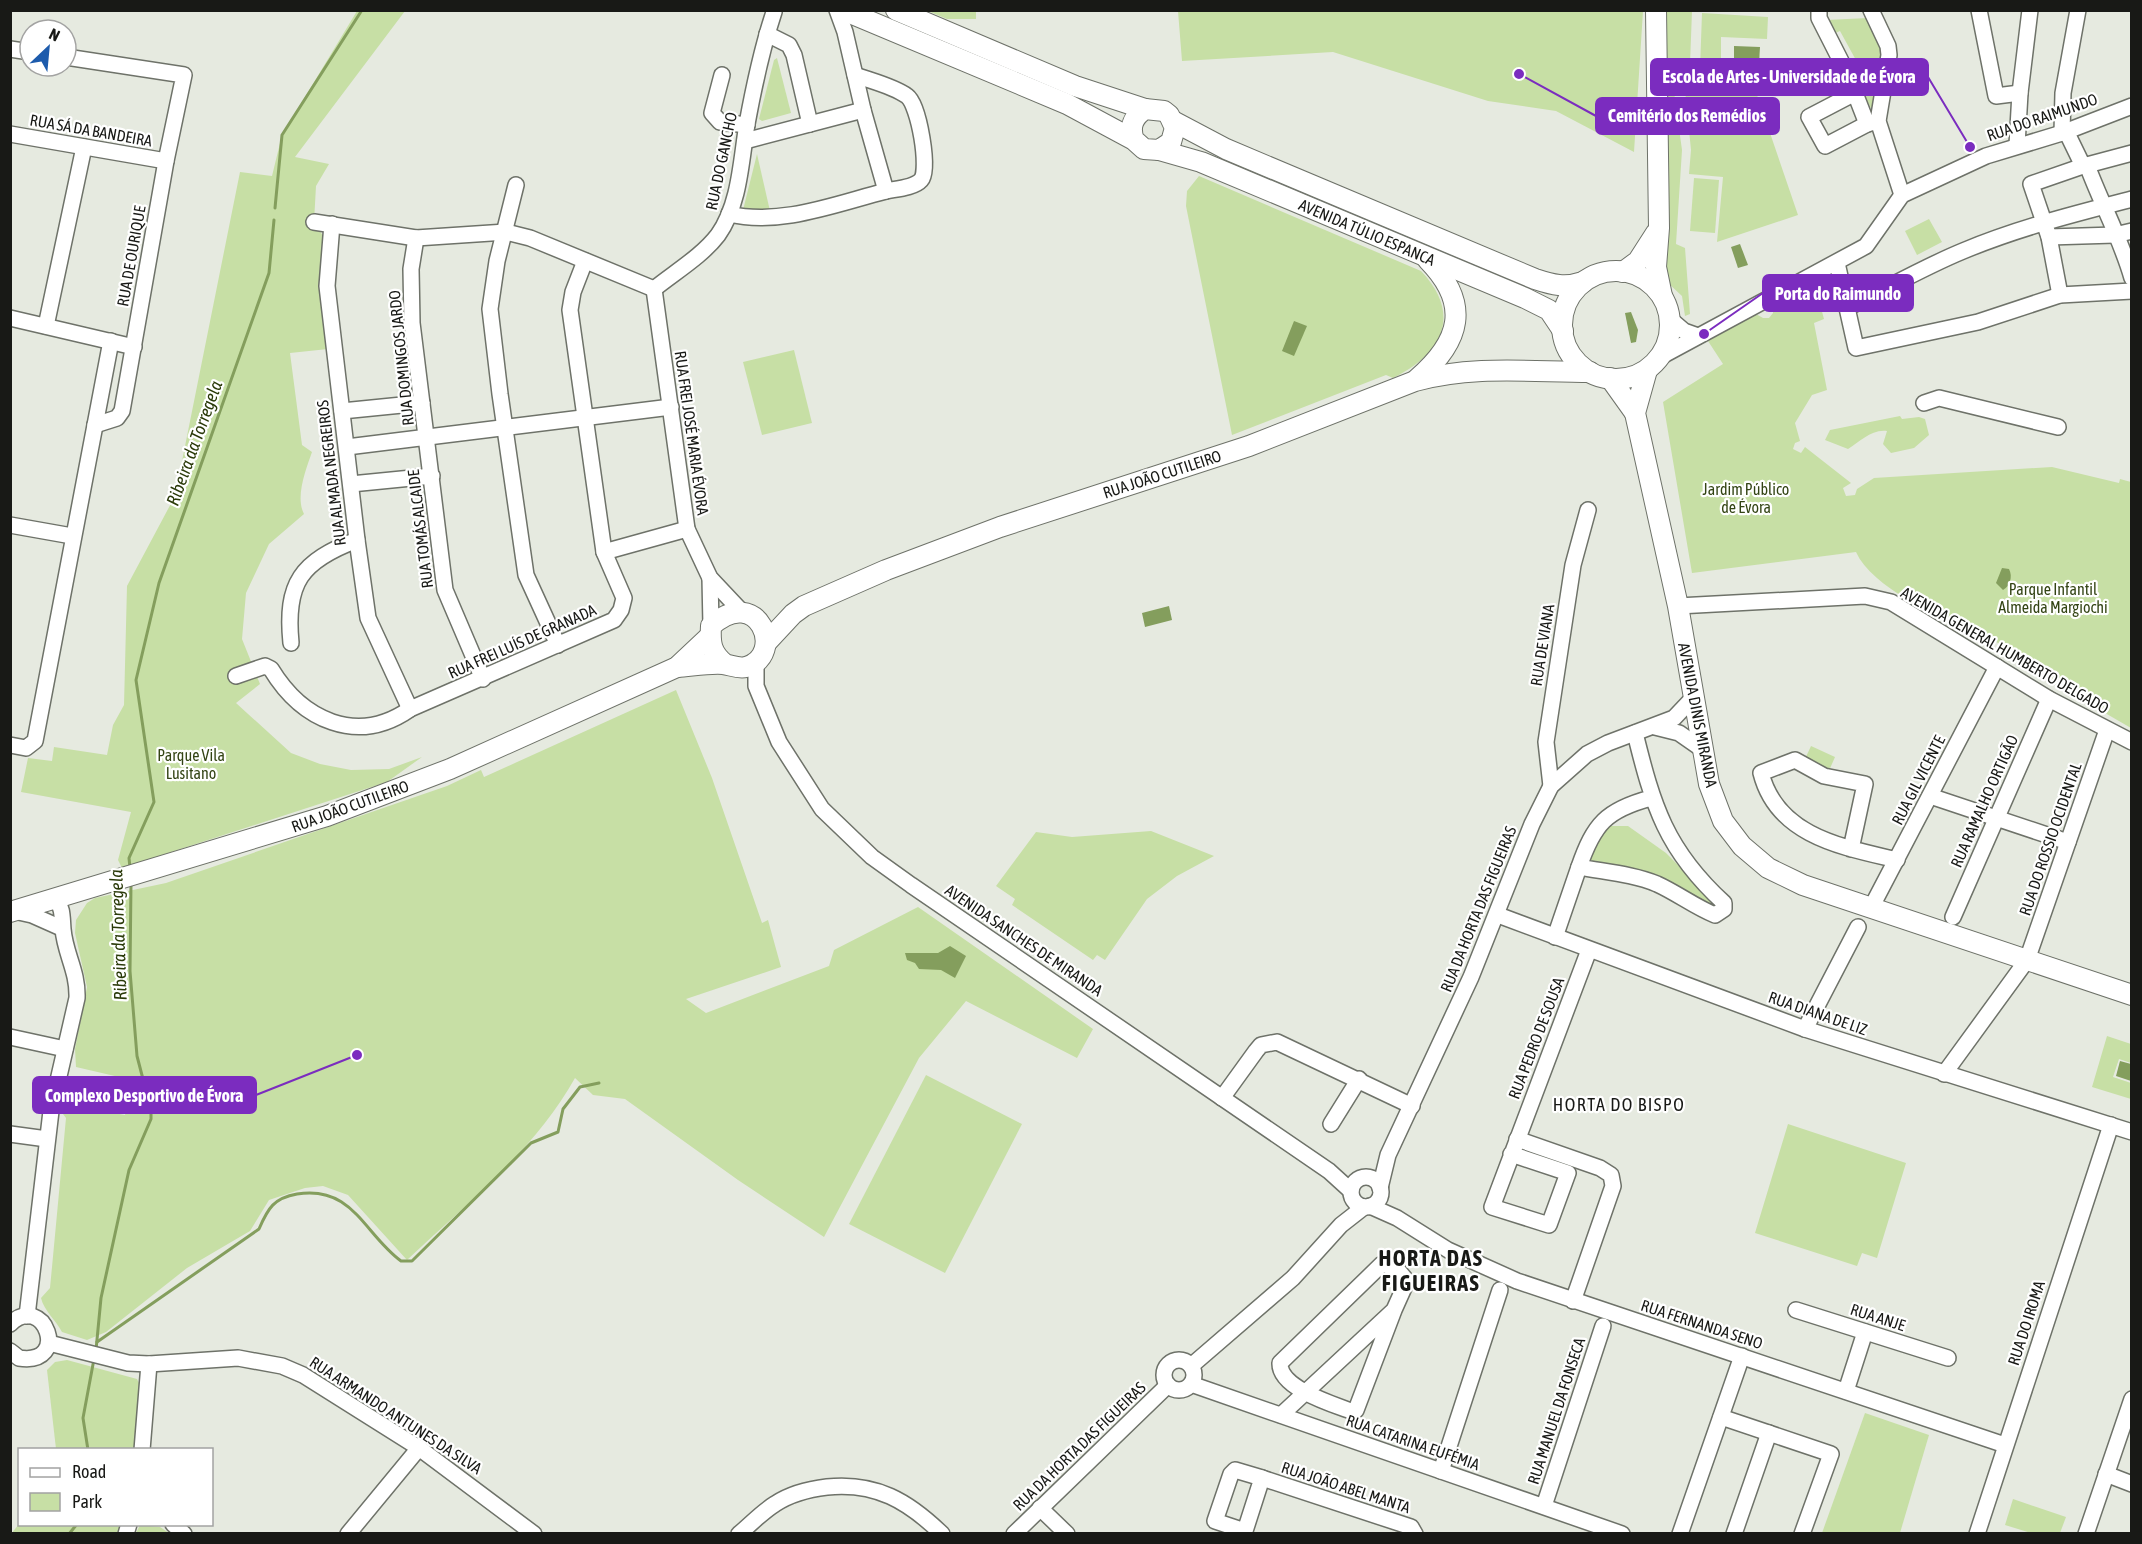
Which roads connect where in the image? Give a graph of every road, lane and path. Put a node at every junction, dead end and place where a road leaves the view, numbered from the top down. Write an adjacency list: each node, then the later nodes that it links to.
1 (837, 10): 12 (street)
2 (843, 10): 11 (main road, AVENIDA TÚLIO ESPANCA)
3 (896, 10): 20 (main road, AVENIDA TÚLIO ESPANCA)
4 (1656, 10): 45 (main road)
5 (1819, 10): 17 (street)
6 (1979, 10): 18 (street)
7 (2030, 10): 18 (street)
8 (2078, 10): 26 (street)
9 (1875, 11): 23 (street)
10 (774, 12): 13 (street, RUA DO GANCHO)
11 (866, 20): 12 (street); 28 (main road, AVENIDA TÚLIO ESPANCA)
12 (845, 32): 16 (street)
13 (767, 34): 24 (street); 25 (street, RUA DO GANCHO)
14 (78, 59): 34 (street, RUA DE OURIQUE)
15 (722, 75): 25 (street)
16 (855, 75): 21 (street); 37 (street)
17 (1855, 93): 23 (street); 23 (street)
18 (2020, 93): 30 (street)
19 (2132, 106): 26 (street, RUA DO RAIMUNDO)
20 (1145, 109): 22 (main road, AVENIDA TÚLIO ESPANCA); 28 (main road)
21 (863, 110): 24 (street); 37 (street)
22 (1173, 121): 32 (main road); 56 (main road, AVENIDA TÚLIO ESPANCA)
23 (1873, 122): 38 (street)
24 (810, 124): 29 (street)
25 (747, 125): 29 (street, RUA DO GANCHO)
26 (2064, 132): 30 (street, RUA DO RAIMUNDO); 35 (street)
27 (10, 134): 31 (street, RUA SÁ DA BANDEIRA)
28 (1134, 140): 32 (main road, AVENIDA TÚLIO ESPANCA)
29 (745, 141): 41 (street, RUA DO GANCHO)
30 (2017, 145): 38 (street, RUA DO RAIMUNDO)
31 (84, 147): 34 (street, RUA SÁ DA BANDEIRA); 64 (street)
32 (1159, 150): 51 (main road, AVENIDA TÚLIO ESPANCA)
33 (2132, 153): 35 (street)
34 (166, 161): 68 (street, RUA DE OURIQUE)
35 (2085, 165): 40 (street); 42 (street)
36 (516, 185): 47 (street)
37 (886, 191): 41 (street)
38 (1902, 195): 53 (street)
39 (2132, 199): 40 (street)
40 (2102, 207): 42 (street); 48 (street)
41 (729, 214): 57 (street, RUA DO GANCHO)
42 (2044, 221): 49 (street); 61 (street)
43 (314, 222): 44 (street)
44 (332, 224): 50 (street); 77 (street, RUA ALMADA NEGREIROS)
45 (1659, 228): 54 (main road); 60 (main road)
46 (2132, 231): 48 (street)
47 (506, 232): 50 (street); 52 (street); 82 (street)
48 (2115, 235): 49 (street); 55 (street)
49 (2049, 237): 59 (street)
50 (416, 238): 74 (street, RUA DOMINGOS JARDO)
51 (1424, 256): 65 (main road, AVENIDA TÚLIO ESPANCA); 73 (main road)
52 (585, 261): 57 (street); 79 (street, RUA FREI LUÍS DE GRANADA)
53 (1837, 263): 61 (street); 66 (street)
54 (1623, 272): 56 (main road); 60 (main road)
55 (2132, 278)
56 (1583, 282): 65 (main road)
57 (654, 289): 76 (street, RUA FREI JOSÉ MARIA ÉVORA)
58 (2132, 291): 59 (street)
59 (2060, 295): 61 (street)
60 (1662, 296): 63 (main road)
61 (1847, 308)
62 (10, 318): 64 (street)
63 (1670, 319): 66 (street); 69 (main road)
64 (46, 326): 67 (street)
65 (1564, 336): 70 (main road, RUA JOÃO CUTILEIRO); 71 (main road)
66 (1698, 336): 69 (street)
67 (111, 341): 68 (street); 80 (street)
68 (134, 346): 80 (street, RUA DE OURIQUE)
69 (1653, 363): 72 (main road); 78 (main road, AVENIDA DINIS MIRANDA)
70 (1526, 370): 71 (main road, RUA JOÃO CUTILEIRO); 73 (main road, RUA JOÃO CUTILEIRO)
71 (1590, 372): 72 (main road)
72 (1610, 378): 78 (main road, AVENIDA DINIS MIRANDA)
73 (1415, 381): 94 (main road, RUA JOÃO CUTILEIRO)
74 (422, 403): 77 (street); 83 (street, RUA DOMINGOS JARDO)
75 (1924, 403): 81 (street)
76 (671, 407): 79 (street); 89 (street, RUA FREI JOSÉ MARIA ÉVORA)
77 (342, 411): 84 (street, RUA ALMADA NEGREIROS)
78 (1635, 413): 95 (main road, AVENIDA DINIS MIRANDA)
79 (585, 418): 82 (street); 92 (street, RUA FREI LUÍS DE GRANADA)
80 (95, 425): 90 (street)
81 (2058, 427)
82 (505, 429): 83 (street); 100 (street)
83 (427, 439): 84 (street); 85 (street, RUA TOMÁS ALCAIDE)
84 (347, 447): 86 (street, RUA ALMADA NEGREIROS)
85 (432, 476): 86 (street); 106 (street, RUA TOMÁS ALCAIDE)
86 (351, 484): 91 (street, RUA ALMADA NEGREIROS)
87 (1588, 510): 118 (street, RUA DE VIANA)
88 (10, 525): 90 (street)
89 (687, 529): 92 (street); 93 (street, RUA FREI JOSÉ MARIA ÉVORA)
90 (72, 536): 116 (street)
91 (357, 540): 98 (street); 110 (street, RUA ALMADA NEGREIROS)
92 (604, 552): 100 (street, RUA FREI LUÍS DE GRANADA)
93 (710, 578): 96 (street, RUA FREI JOSÉ MARIA ÉVORA); 97 (street, RUA FREI JOSÉ MARIA ÉVORA)
94 (804, 606): 96 (main road, RUA JOÃO CUTILEIRO); 99 (main road, RUA JOÃO CUTILEIRO)
95 (1678, 606): 104 (street, AVENIDA GENERAL HUMBERTO DELGADO); 108 (main road, AVENIDA DINIS MIRANDA)
96 (747, 613): 97 (main road, RUA JOÃO CUTILEIRO); 99 (main road)
97 (711, 631): 102 (main road, RUA JOÃO CUTILEIRO); 103 (main road)
98 (291, 643)
99 (766, 643): 101 (main road, RUA JOÃO CUTILEIRO)
100 (558, 645): 106 (street, RUA FREI LUÍS DE GRANADA)
101 (756, 662): 103 (main road, RUA JOÃO CUTILEIRO); 107 (street, AVENIDA SANCHES DE MIRANDA)
102 (677, 666): 103 (main road, RUA JOÃO CUTILEIRO); 126 (main road, RUA JOÃO CUTILEIRO)
103 (730, 666): 107 (street, AVENIDA SANCHES DE MIRANDA)
104 (1997, 667): 109 (street, AVENIDA GENERAL HUMBERTO DELGADO); 119 (street, RUA GIL VICENTE)
105 (236, 676): 110 (street, RUA FREI LUÍS DE GRANADA)
106 (483, 679): 110 (street, RUA FREI LUÍS DE GRANADA)
107 (756, 686): 143 (street, AVENIDA SANCHES DE MIRANDA)
108 (1693, 698): 111 (main road, AVENIDA DINIS MIRANDA); 112 (street, RUA DA HORTA DAS FIGUEIRAS)
109 (2049, 699): 113 (street, AVENIDA GENERAL HUMBERTO DELGADO); 121 (street, RUA RAMALHO ORTIGÃO)
110 (410, 709)
111 (1697, 719): 112 (street, RUA DA HORTA DAS FIGUEIRAS); 117 (main road, AVENIDA DINIS MIRANDA)
112 (1655, 727): 114 (street, RUA DA HORTA DAS FIGUEIRAS); 117 (street)
113 (2107, 730): 115 (street, AVENIDA GENERAL HUMBERTO DELGADO); 122 (street, RUA DO ROSSIO OCIDENTAL)
114 (1635, 733): 118 (street, RUA DA HORTA DAS FIGUEIRAS); 120 (street)
115 (2132, 742)
116 (10, 745)
117 (1702, 748): 128 (main road, AVENIDA DINIS MIRANDA)
118 (1551, 786): 130 (street, RUA DA HORTA DAS FIGUEIRAS)
119 (1930, 796): 121 (street); 124 (street, RUA GIL VICENTE)
120 (1651, 798): 125 (street); 125 (street)
121 (1995, 818): 122 (street); 131 (street, RUA RAMALHO ORTIGÃO)
122 (2068, 842): 136 (street, RUA DO ROSSIO OCIDENTAL)
123 (1851, 849): 123 (street); 124 (street)
124 (1897, 860): 128 (street, RUA GIL VICENTE)
125 (1579, 867): 134 (street)
126 (79, 891): 127 (main road, RUA JOÃO CUTILEIRO); 132 (street)
127 (56, 898): 129 (main road, RUA JOÃO CUTILEIRO); 132 (street)
128 (1871, 908): 136 (main road, AVENIDA DINIS MIRANDA)
129 (12, 911): 132 (street)
130 (1498, 915): 134 (street, RUA DIANA DE LIZ); 144 (street, RUA DA HORTA DAS FIGUEIRAS)
131 (1953, 917)
132 (62, 925): 140 (street)
133 (1858, 927): 138 (street)
134 (1555, 937): 135 (street, RUA DIANA DE LIZ)
135 (1589, 950): 138 (street, RUA DIANA DE LIZ); 150 (street, RUA PEDRO DE SOUSA)
136 (2027, 960): 137 (main road, AVENIDA DINIS MIRANDA); 141 (street, RUA DO ROSSIO OCIDENTAL)
137 (2132, 995)
138 (1804, 1029): 141 (street, RUA DIANA DE LIZ)
139 (10, 1037): 140 (street)
140 (65, 1049): 149 (street)
141 (1944, 1074): 146 (street, RUA DIANA DE LIZ)
142 (1359, 1079): 143 (street); 144 (street); 145 (street)
143 (1222, 1098): 153 (street, AVENIDA SANCHES DE MIRANDA)
144 (1412, 1106): 152 (street, RUA DA HORTA DAS FIGUEIRAS)
145 (1331, 1124)
146 (2111, 1125): 147 (street, RUA DIANA DE LIZ); 180 (street, RUA DO IROMA)
147 (2132, 1132)
148 (10, 1134): 149 (street)
149 (47, 1139): 162 (street)
150 (1517, 1139): 151 (street, RUA PEDRO DE SOUSA); 159 (street)
151 (1511, 1154): 151 (street, RUA PEDRO DE SOUSA)
152 (1388, 1155): 153 (street, RUA DA HORTA DAS FIGUEIRAS); 154 (street, RUA DA HORTA DAS FIGUEIRAS)
153 (1357, 1186): 154 (street, RUA FERNANDA SENO); 155 (street, RUA FERNANDA SENO); 157 (street, RUA DA HORTA DAS FIGUEIRAS)
154 (1380, 1191): 155 (street, RUA DA HORTA DAS FIGUEIRAS); 156 (street, RUA FERNANDA SENO)
155 (1367, 1207): 156 (street, RUA FERNANDA SENO); 157 (street, RUA DA HORTA DAS FIGUEIRAS)
156 (1397, 1218): 159 (street, RUA FERNANDA SENO)
157 (1341, 1225): 171 (street, RUA DA HORTA DAS FIGUEIRAS)
158 (1500, 1290): 183 (street)
159 (1573, 1301): 168 (street, RUA FERNANDA SENO)
160 (1394, 1310): 175 (street); 175 (street); 175 (street)
161 (1796, 1310): 165 (street, RUA ANJE)
162 (27, 1316): 163 (street); 166 (street)
163 (10, 1324)
164 (1603, 1326): 187 (street, RUA MANUEL DA FONSECA)
165 (1865, 1332): 169 (street, RUA ANJE); 174 (street)
166 (49, 1343): 167 (street); 170 (street, RUA ARMANDO ANTUNES DA SILVA)
167 (10, 1351)
168 (1742, 1356): 174 (street, RUA FERNANDA SENO); 178 (street)
169 (1948, 1358)
170 (149, 1364): 181 (street); 182 (street, RUA ARMANDO ANTUNES DA SILVA)
171 (1191, 1366): 172 (street); 173 (street, RUA DA HORTA DAS FIGUEIRAS)
172 (1191, 1384): 173 (street, RUA DA HORTA DAS FIGUEIRAS); 177 (street, RUA CATARINA EUFÉMIA)
173 (1168, 1385): 188 (street, RUA DA HORTA DAS FIGUEIRAS)
174 (1846, 1391): 180 (street, RUA FERNANDA SENO)
175 (1304, 1393): 177 (street)
176 (2132, 1399): 184 (street)
177 (1281, 1415): 183 (street, RUA CATARINA EUFÉMIA)
178 (1721, 1417): 179 (street); 198 (street)
179 (1769, 1433): 199 (street); 200 (street)
180 (2005, 1445): 201 (street, RUA DO IROMA)
181 (142, 1448)
182 (419, 1448): 190 (street); 191 (street, RUA ARMANDO ANTUNES DA SILVA)
183 (1441, 1471): 187 (street, RUA CATARINA EUFÉMIA)
184 (2106, 1474): 186 (street); 202 (street)
185 (1262, 1478): 189 (street, RUA JOÃO ABEL MANTA); 189 (street, RUA JOÃO ABEL MANTA); 196 (street, RUA JOÃO ABEL MANTA)
186 (2132, 1484)
187 (1544, 1506): 197 (street, RUA CATARINA EUFÉMIA)
188 (1040, 1508): 194 (street, RUA DA HORTA DAS FIGUEIRAS); 195 (street)
189 (1249, 1532)
190 (348, 1533)
191 (534, 1533)
192 (739, 1533): 193 (street)
193 (942, 1533)
194 (1014, 1533)
195 (1067, 1533)
196 (1415, 1533)
197 (1622, 1533)
198 (1680, 1533)
199 (1734, 1533)
200 (1802, 1533)
201 (1977, 1533)
202 (2086, 1533)

